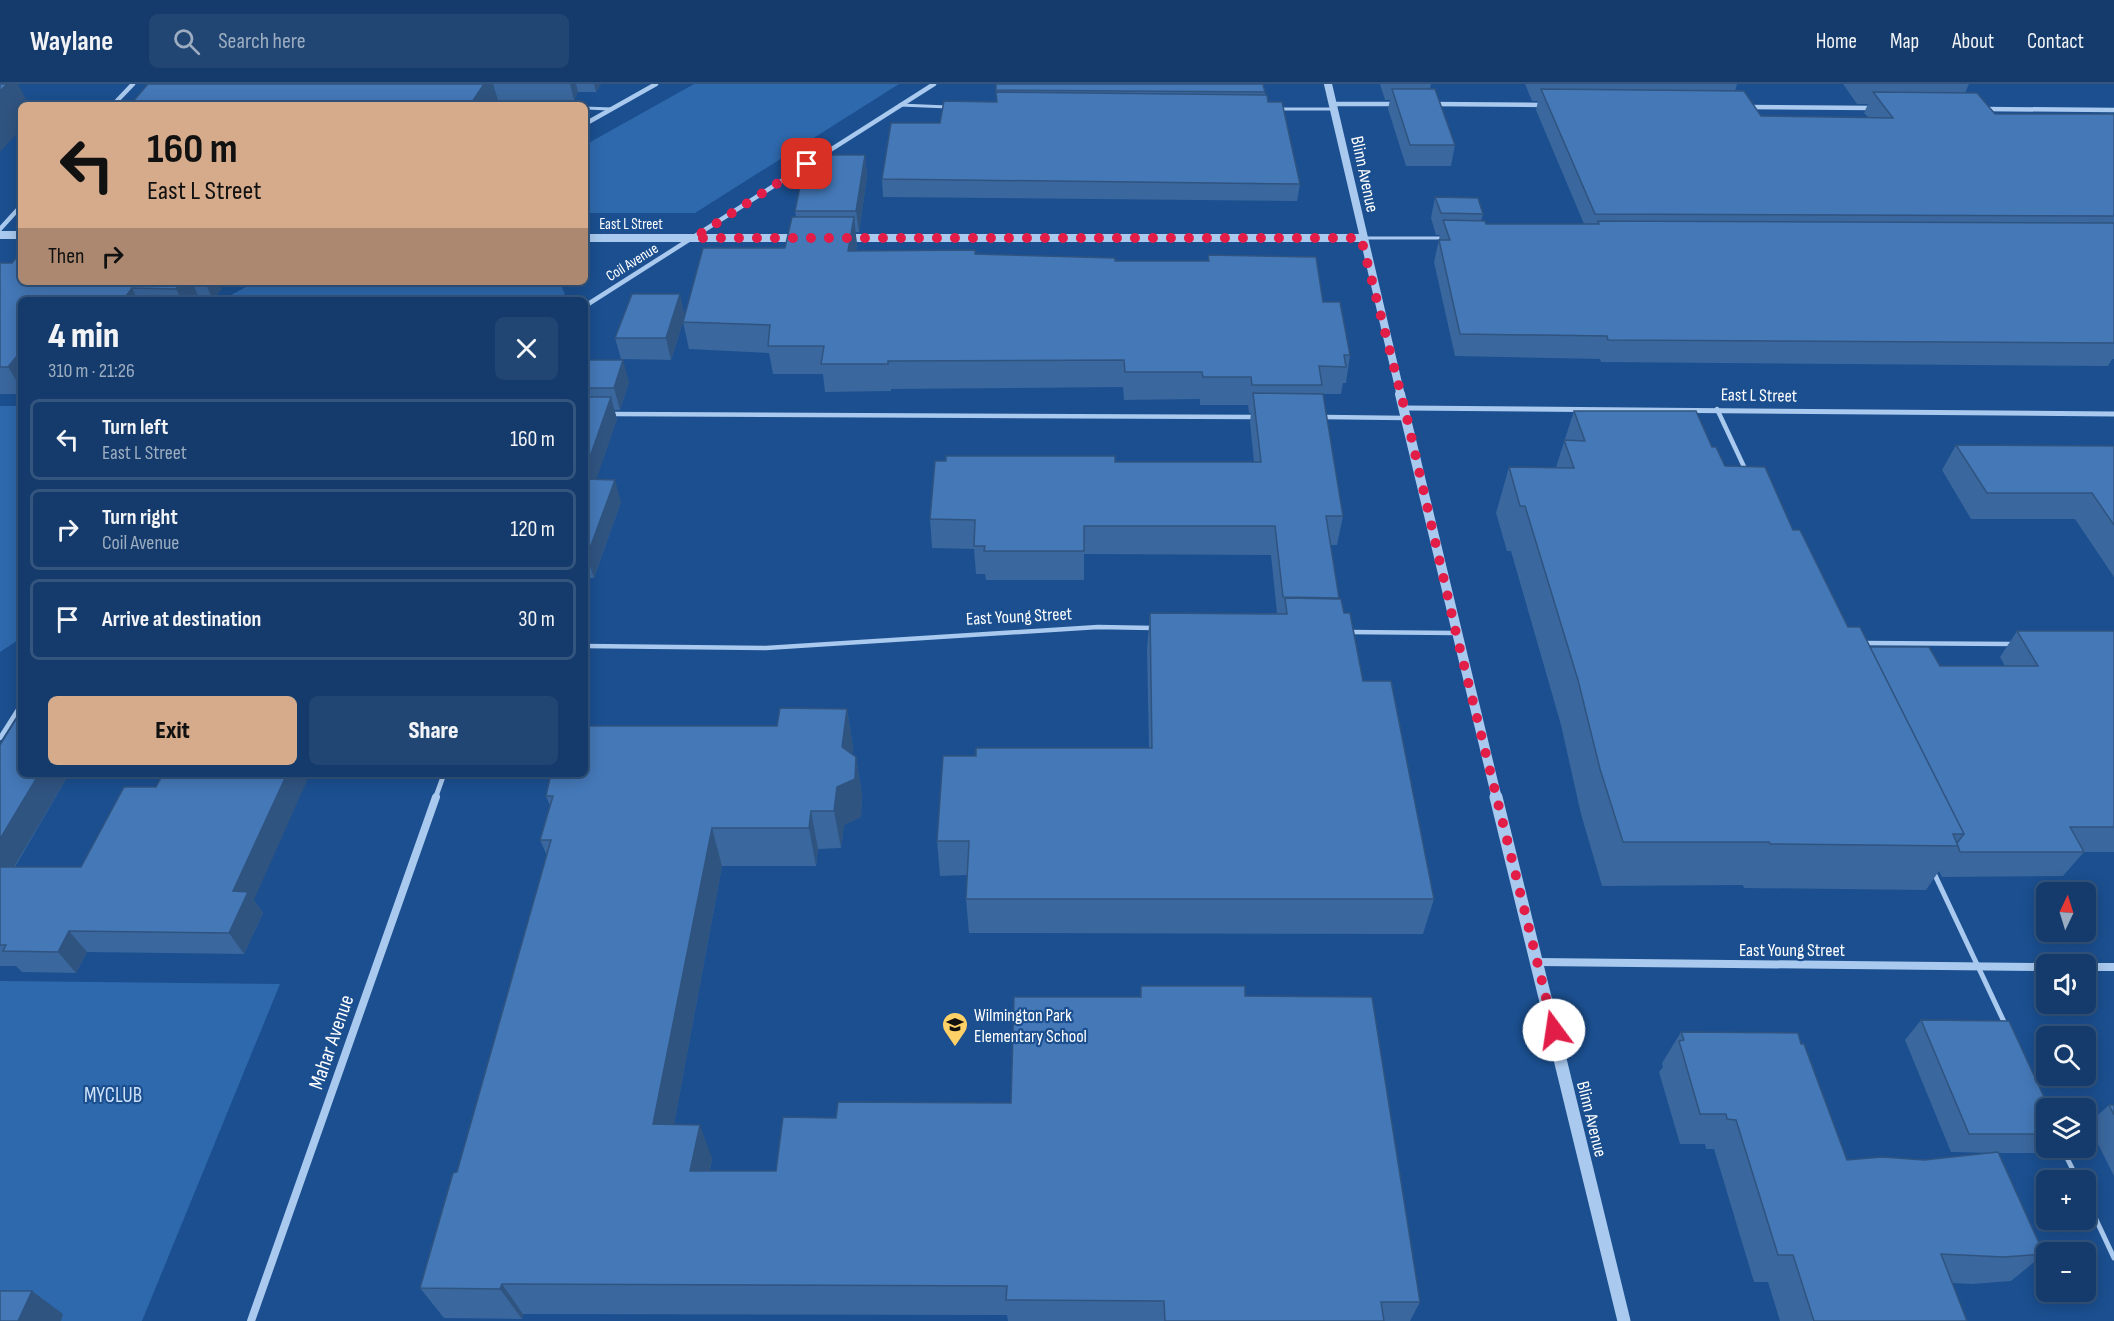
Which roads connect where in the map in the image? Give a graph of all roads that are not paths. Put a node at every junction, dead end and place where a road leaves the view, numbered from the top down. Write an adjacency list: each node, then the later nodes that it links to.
1 (133, 84): 5 (street)
2 (656, 84): 15 (street)
3 (934, 84): 8 (street, Coil Avenue)
4 (1328, 84): 10 (street, Blinn Avenue)
5 (116, 102)
6 (1404, 104): 10 (street)
7 (1427, 104): 9 (street)
8 (900, 105): 11 (lane); 25 (street, Coil Avenue)
9 (1558, 105)
10 (1333, 106): 16 (lane); 28 (street, Blinn Avenue)
11 (955, 107)
12 (1735, 107): 14 (street)
13 (588, 108): 15 (lane)
14 (1877, 108)
15 (611, 109): 19 (street)
16 (1275, 109)
17 (1972, 109): 18 (street)
18 (2114, 110)
19 (588, 122)
20 (18, 209): 21 (street)
21 (0, 229)
22 (0, 235): 23 (street)
23 (18, 236)
24 (588, 238): 25 (street, East L Street)
25 (694, 238): 26 (street, East L Street); 30 (street, Coil Avenue)
26 (813, 238)
27 (837, 238): 28 (street)
28 (1361, 238): 29 (lane); 32 (street, Blinn Avenue)
29 (1457, 238)
30 (588, 304)
31 (1718, 409): 32 (street, East L Street); 34 (street, East L Street); 37 (lane)
32 (1406, 413): 36 (lane); 40 (street, Blinn Avenue)
33 (609, 414): 35 (lane)
34 (2114, 414)
35 (1261, 417)
36 (1320, 417)
37 (1747, 473)
38 (1157, 628): 43 (lane, East Young Street)
39 (1335, 632): 40 (lane)
40 (1456, 633): 48 (street, Blinn Avenue)
41 (1851, 643): 42 (lane)
42 (2018, 644)
43 (588, 646)
44 (18, 710): 45 (lane)
45 (0, 738)
46 (443, 777): 56 (street, Mahar Avenue)
47 (1932, 869): 49 (lane)
48 (1537, 962): 49 (street, East Young Street); 57 (street, Blinn Avenue)
49 (1978, 966): 50 (street, East Young Street); 53 (lane)
50 (2036, 967)
51 (2096, 967): 52 (street)
52 (2114, 967)
53 (2007, 1029)
54 (2096, 1220): 55 (lane)
55 (2114, 1258)
56 (252, 1321)
57 (1624, 1321)

